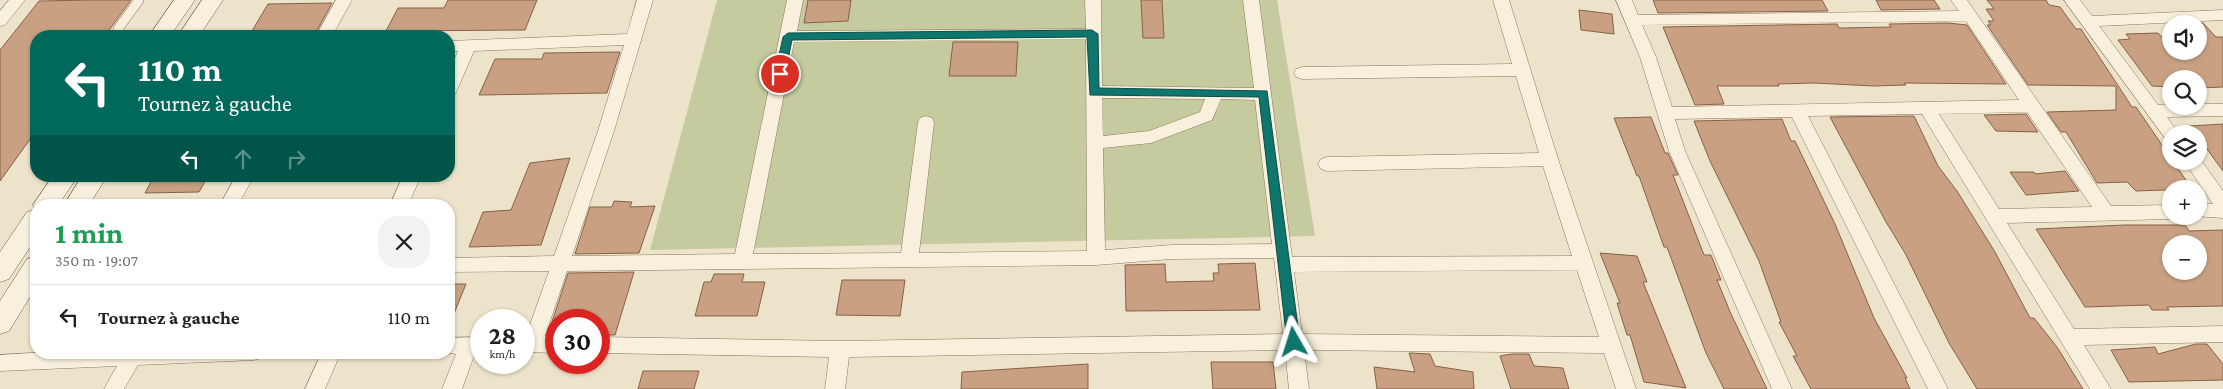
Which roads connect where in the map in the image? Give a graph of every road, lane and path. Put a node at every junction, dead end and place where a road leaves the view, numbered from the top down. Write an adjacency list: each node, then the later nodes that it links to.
1 (17, 0): 19 (street)
2 (140, 0): 21 (lane)
3 (185, 0): 22 (main road)
4 (213, 0): 23 (main road)
5 (344, 0): 24 (street)
6 (645, 0): 27 (street)
7 (795, 0): 26 (street)
8 (1093, 0): 25 (street)
9 (1251, 0): 35 (street)
10 (1501, 0): 30 (street)
11 (1624, 0): 18 (street)
12 (1848, 0): 16 (street)
13 (1959, 0): 17 (street)
14 (2072, 0): 20 (street)
15 (2223, 15): 20 (street)
16 (1858, 16): 17 (street); 18 (street)
17 (1970, 16): 36 (street)
18 (1633, 20): 41 (street)
19 (0, 21)
20 (2088, 21): 40 (street)
21 (118, 30)
22 (164, 30)
23 (192, 30)
24 (327, 30)
25 (1092, 34): 26 (street); 33 (street)
26 (788, 37): 66 (street)
27 (632, 39): 29 (street); 67 (street)
28 (455, 46): 29 (street)
29 (468, 46): 32 (street)
30 (1523, 70): 31 (street); 45 (street)
31 (1302, 74)
32 (455, 76)
33 (1094, 92): 34 (street); 44 (street)
34 (1216, 93): 35 (street); 44 (street)
35 (1264, 94): 64 (street)
36 (2032, 106): 37 (street); 58 (street)
37 (1927, 108): 38 (street); 61 (street)
38 (1797, 110): 41 (street); 94 (street)
39 (2223, 110): 40 (street)
40 (2154, 111): 43 (street)
41 (1665, 113): 93 (street)
42 (926, 122): 65 (street)
43 (2164, 125)
44 (1094, 142): 63 (street)
45 (1549, 159): 46 (street); 68 (street)
46 (1327, 164)
47 (2198, 170): 56 (street)
48 (62, 182): 52 (main road)
49 (91, 182): 53 (main road)
50 (242, 182): 54 (street)
51 (409, 182): 55 (street)
52 (50, 199)
53 (80, 199)
54 (232, 199)
55 (402, 199)
56 (2223, 204)
57 (2223, 211): 60 (street)
58 (2106, 212): 59 (street); 61 (street)
59 (2162, 212)
60 (2207, 212)
61 (1993, 216): 75 (street)
62 (30, 228): 70 (main road)
63 (1096, 258): 64 (street); 65 (street)
64 (1284, 258): 68 (street); 76 (street)
65 (909, 260): 66 (street)
66 (743, 261): 67 (street)
67 (561, 262): 69 (street); 73 (street)
68 (1584, 262): 79 (street)
69 (455, 265)
70 (0, 272)
71 (30, 275): 72 (main road)
72 (0, 322)
73 (535, 327)
74 (2223, 334): 75 (street)
75 (2069, 337): 95 (street)
76 (1294, 342): 79 (street); 81 (street); 91 (street)
77 (470, 345): 80 (street)
78 (610, 345): 81 (street)
79 (1612, 345): 92 (street)
80 (455, 346)
81 (840, 349): 90 (street)
82 (470, 355): 89 (street)
83 (80, 359): 86 (street)
84 (138, 359): 87 (street)
85 (329, 359): 88 (street)
86 (0, 363)
87 (114, 389)
88 (315, 389)
89 (452, 389)
90 (835, 389)
91 (1299, 389)
92 (1626, 389)
93 (1782, 389)
94 (1938, 389)
95 (2101, 389)

